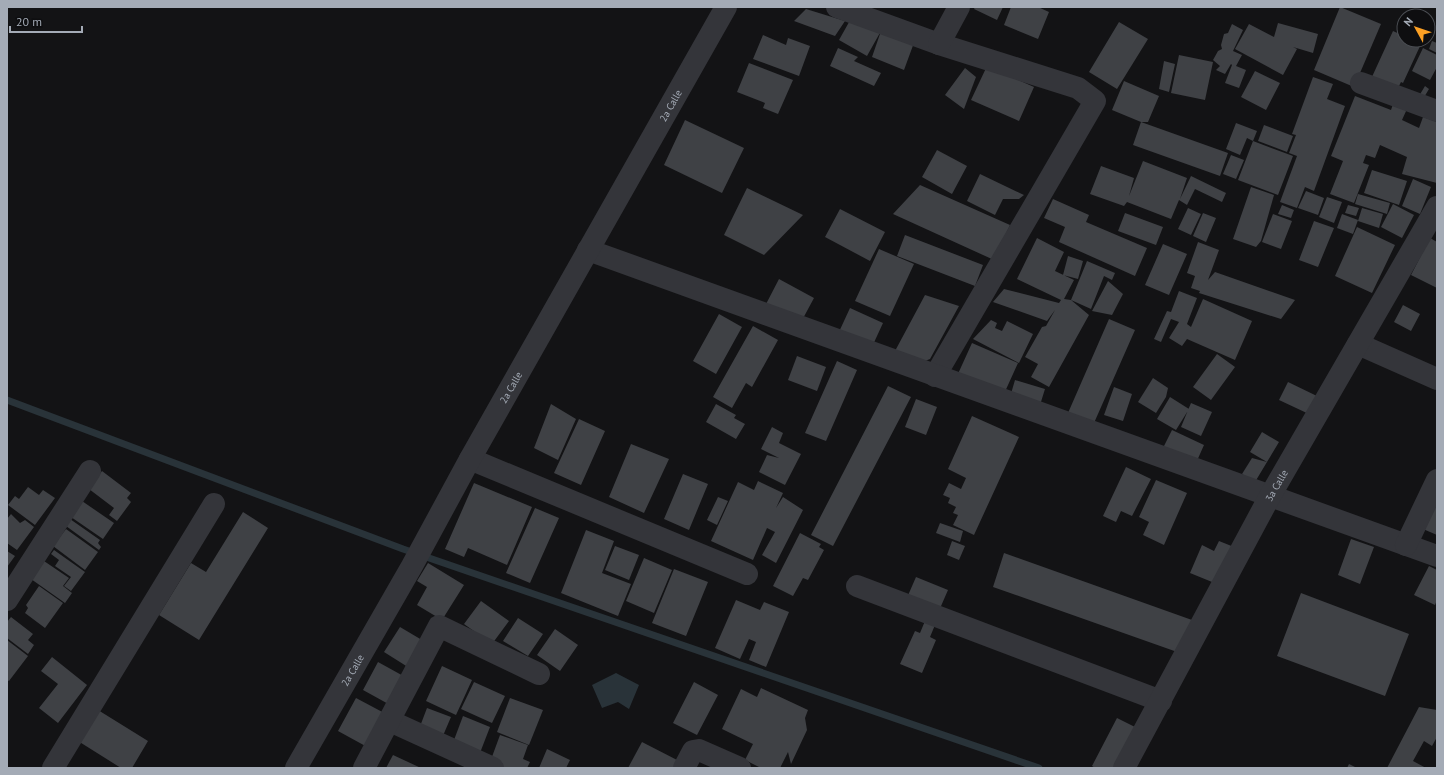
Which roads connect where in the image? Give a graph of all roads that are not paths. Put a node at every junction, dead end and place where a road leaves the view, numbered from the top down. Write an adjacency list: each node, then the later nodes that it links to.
1 (726, 7): 8 (street, 2a Calle)
2 (837, 7): 4 (street)
3 (959, 7): 4 (street)
4 (939, 44): 10 (street)
5 (1361, 83): 6 (street)
6 (1437, 111)
7 (1437, 207): 9 (street, 3a Calle)
8 (588, 250): 10 (street); 12 (street, 2a Calle)
9 (1358, 344): 11 (street); 15 (street, 3a Calle)
10 (935, 376): 15 (street)
11 (1437, 379)
12 (470, 460): 19 (street); 27 (street, 2a Calle)
13 (90, 471): 21 (street)
14 (1437, 480): 17 (street)
15 (1270, 496): 17 (street); 23 (street, 3a Calle)
16 (214, 504): 26 (street)
17 (1406, 545): 18 (street)
18 (1437, 556)
19 (747, 574)
20 (858, 586): 23 (street)
21 (7, 600)
22 (539, 674): 24 (street)
23 (1161, 701): 25 (street, 3a Calle)
24 (390, 721): 28 (street); 29 (street)
25 (1125, 766)
26 (52, 768)
27 (296, 768)
28 (364, 768)
29 (493, 768)
30 (684, 768): 31 (street)
31 (740, 768)

